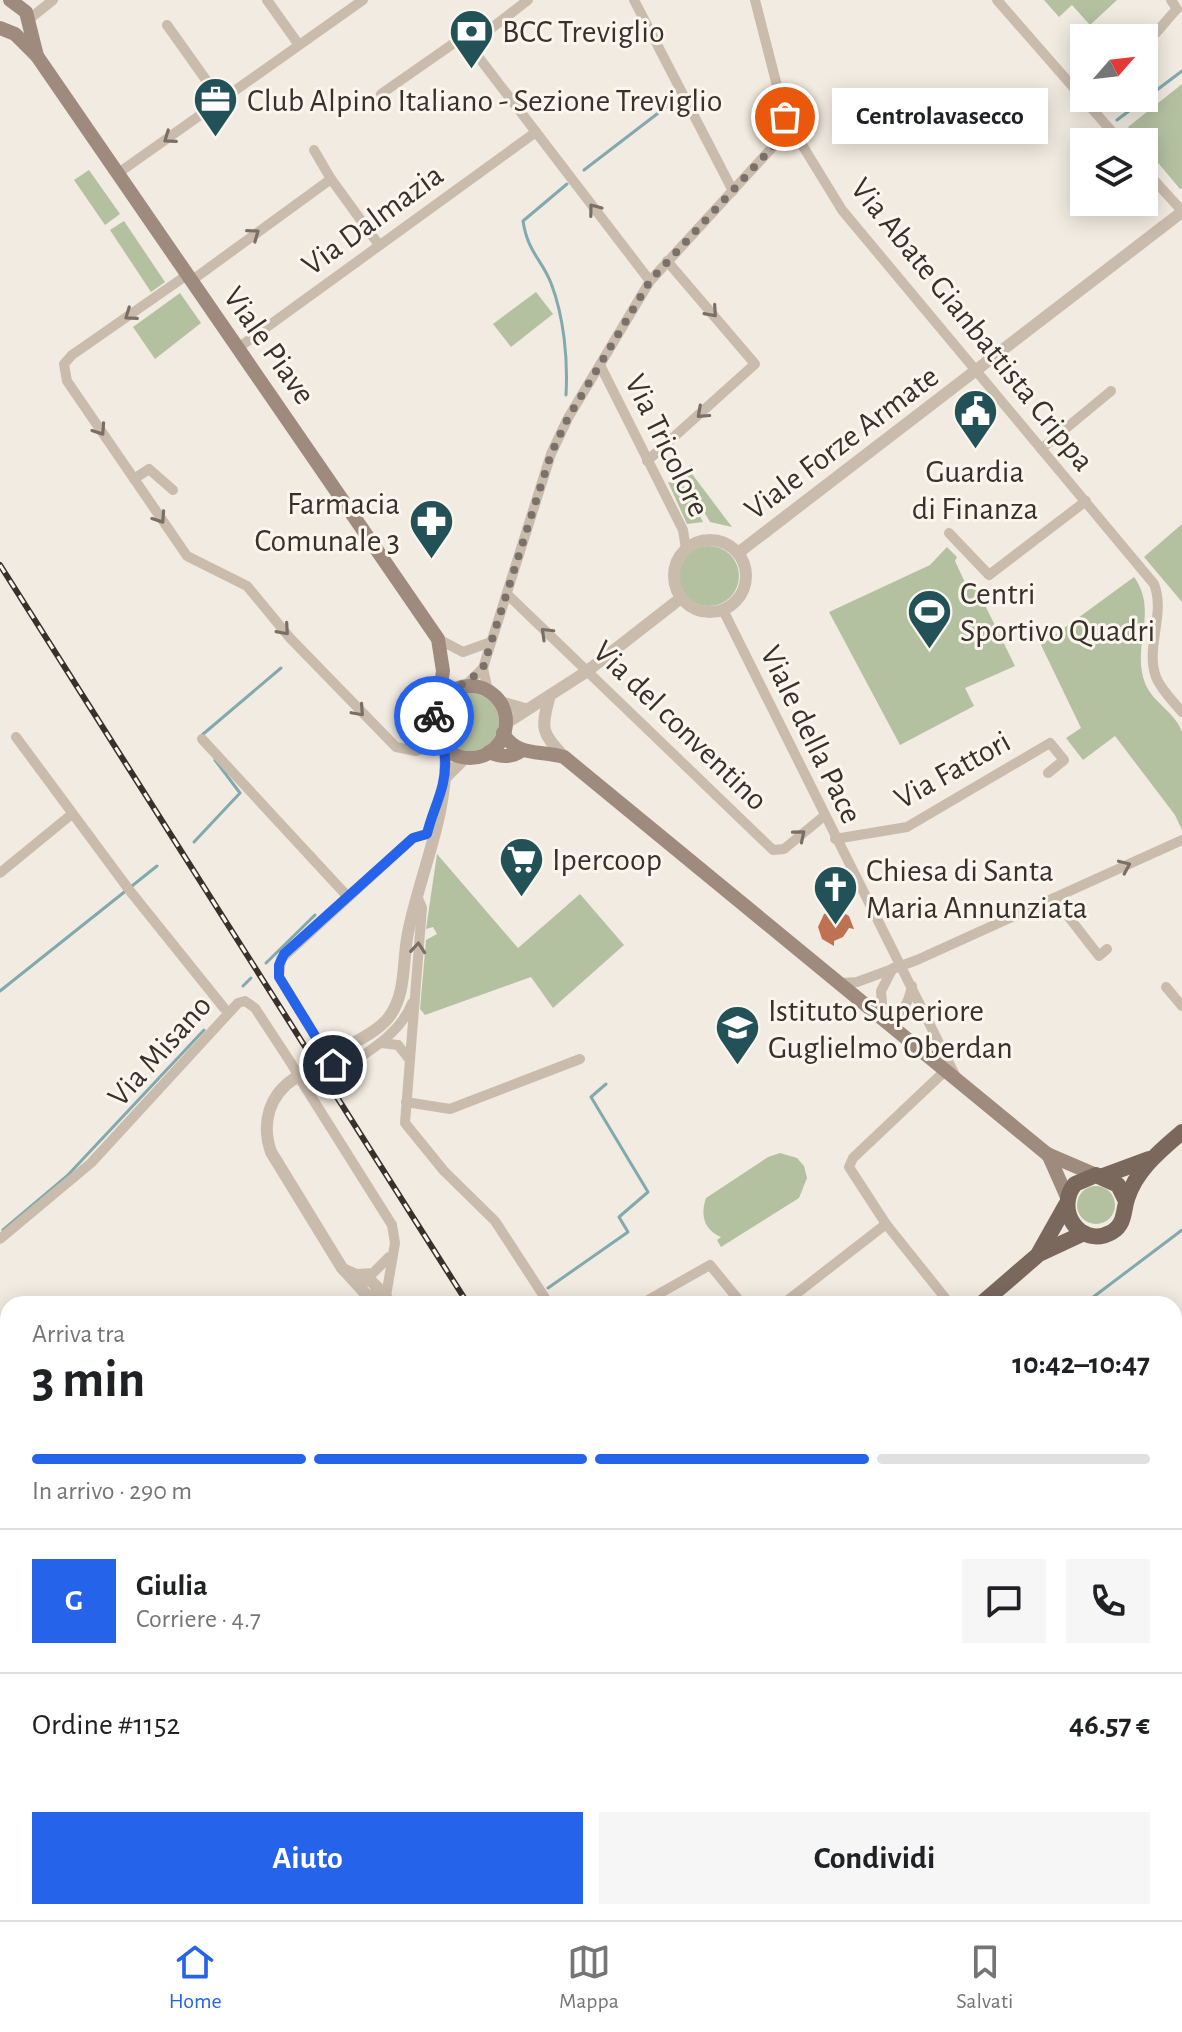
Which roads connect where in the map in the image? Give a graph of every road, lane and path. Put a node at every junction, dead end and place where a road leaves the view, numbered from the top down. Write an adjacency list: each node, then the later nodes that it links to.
1 (53, 0): 11 (street)
2 (267, 0): 14 (street)
3 (363, 0): 14 (street)
4 (528, 0): 13 (street)
5 (634, 0): 26 (street)
6 (755, 0): 19 (street, Via Abate Gianbattista Crippa)
7 (997, 0): 15 (street)
8 (1171, 0): 12 (street)
9 (7, 4): 11 (main road, Viale Piave)
10 (167, 25): 17 (street)
11 (13, 29): 23 (main road, Viale Piave)
12 (1158, 33)
13 (477, 44): 16 (street); 21 (street)
14 (299, 45): 17 (street)
15 (1070, 77)
16 (381, 94)
17 (221, 101): 23 (street, one-way to 23)
18 (1098, 112): 20 (street)
19 (790, 128): 26 (street); 34 (street, Via Abate Gianbattista Crippa)
20 (1110, 128)
21 (536, 132): 28 (street, Via Dalmazia); 31 (street, one-way to 21)
22 (314, 150): 24 (street)
23 (117, 174): 30 (main road, Viale Piave)
24 (331, 179): 28 (street); 30 (street, one-way to 24)
25 (1158, 184): 27 (street)
26 (733, 191): 29 (street)
27 (1182, 211): 34 (street, Viale Forze Armate)
28 (379, 245): 32 (street, Via Dalmazia)
29 (667, 261): 31 (street); 37 (street, one-way to 37)
30 (189, 278): 32 (main road, Viale Piave); 38 (street, one-way to 38)
31 (650, 281): 33 (street)
32 (238, 348): 47 (main road, Viale Piave)
33 (600, 365): 37 (street, Via Tricolore); 44 (street)
34 (976, 371): 36 (street, Via Abate Gianbattista Crippa); 43 (street, Viale Forze Armate)
35 (1111, 391): 36 (street)
36 (1041, 449): 40 (street, Via Abate Gianbattista Crippa)
37 (647, 461): 42 (street, Via Tricolore)
38 (134, 479): 39 (street); 62 (street, one-way to 62)
39 (173, 490)
40 (1086, 501): 41 (street, Via Abate Gianbattista Crippa); 58 (street, Via Abate Gianbattista Crippa)
41 (949, 533)
42 (686, 549): 43 (street); 45 (street)
43 (738, 553): 46 (street)
44 (507, 594): 48 (street); 51 (street, Via del conventino, one-way to 44)
45 (681, 598): 46 (street); 51 (street)
46 (723, 610): 71 (street, Viale della Pace)
47 (438, 639): 48 (street); 50 (main road, Viale Piave)
48 (488, 643): 49 (street)
49 (483, 668): 52 (street); 53 (street)
50 (443, 671): 52 (main road); 56 (main road, Viale Piave)
51 (586, 672): 54 (street); 71 (street, Via del conventino, one-way to 71)
52 (461, 687): 53 (main road); 56 (main road)
53 (488, 691): 55 (main road)
54 (549, 699): 57 (street); 66 (street)
55 (500, 702): 57 (street); 59 (main road)
56 (438, 704): 62 (main road)
57 (525, 709): 59 (street)
58 (1182, 712)
59 (504, 728): 63 (main road); 64 (main road)
60 (16, 737): 70 (street)
61 (202, 739): 78 (street)
62 (443, 746): 65 (main road); 68 (street)
63 (521, 751): 64 (main road); 66 (main road)
64 (489, 752): 65 (main road)
65 (466, 757): 68 (street)
66 (564, 757): 82 (main road)
67 (1048, 773): 73 (street, Via Fattori)
68 (446, 777): 69 (street)
69 (439, 801): 72 (street); 75 (street)
70 (72, 814): 76 (street); 87 (street)
71 (824, 816): 73 (street, Viale della Pace)
72 (427, 834): 75 (street); 78 (street)
73 (835, 839): 81 (street, Viale della Pace)
74 (1182, 840): 79 (street, one-way to 74)
75 (426, 857): 77 (street)
76 (0, 873)
77 (416, 895): 85 (street, one-way to 77); 91 (street)
78 (348, 897): 91 (street, bridge)
79 (1054, 898): 80 (street); 81 (street)
80 (1107, 949)
81 (896, 967): 82 (street); 83 (street, Viale della Pace); 88 (street)
82 (842, 983): 88 (main road)
83 (912, 986): 88 (street); 93 (street, Viale della Pace)
84 (1166, 987): 86 (street)
85 (413, 1001): 89 (street); 92 (street)
86 (1182, 1006)
87 (224, 1008)
88 (883, 1017): 93 (main road)
89 (378, 1044): 91 (street); 92 (street)
90 (580, 1059): 95 (street)
91 (333, 1060)
92 (410, 1061): 95 (street)
93 (952, 1074): 97 (main road); 102 (street)
94 (299, 1080): 104 (street, Via Misano, bridge); 105 (street, Via Misano); 107 (street)
95 (406, 1102): 112 (street)
96 (1182, 1132): 98 (main road)
97 (1047, 1154): 99 (main road); 100 (main road)
98 (1151, 1159): 99 (main road); 101 (main road)
99 (1099, 1175): 100 (main road); 101 (main road)
100 (1066, 1201): 103 (main road); 106 (main road)
101 (1126, 1201): 103 (main road)
102 (886, 1224): 115 (street); 116 (street)
103 (1084, 1233): 106 (main road)
104 (0, 1239)
105 (392, 1252): 108 (street); 111 (street, Via Misano)
106 (1039, 1254): 117 (main road)
107 (342, 1268): 108 (street); 109 (street)
108 (357, 1274): 110 (street)
109 (367, 1296)
110 (382, 1296)
111 (386, 1296)
112 (544, 1296)
113 (655, 1296): 114 (street)
114 (735, 1296)
115 (793, 1296)
116 (944, 1296)
117 (990, 1296)

